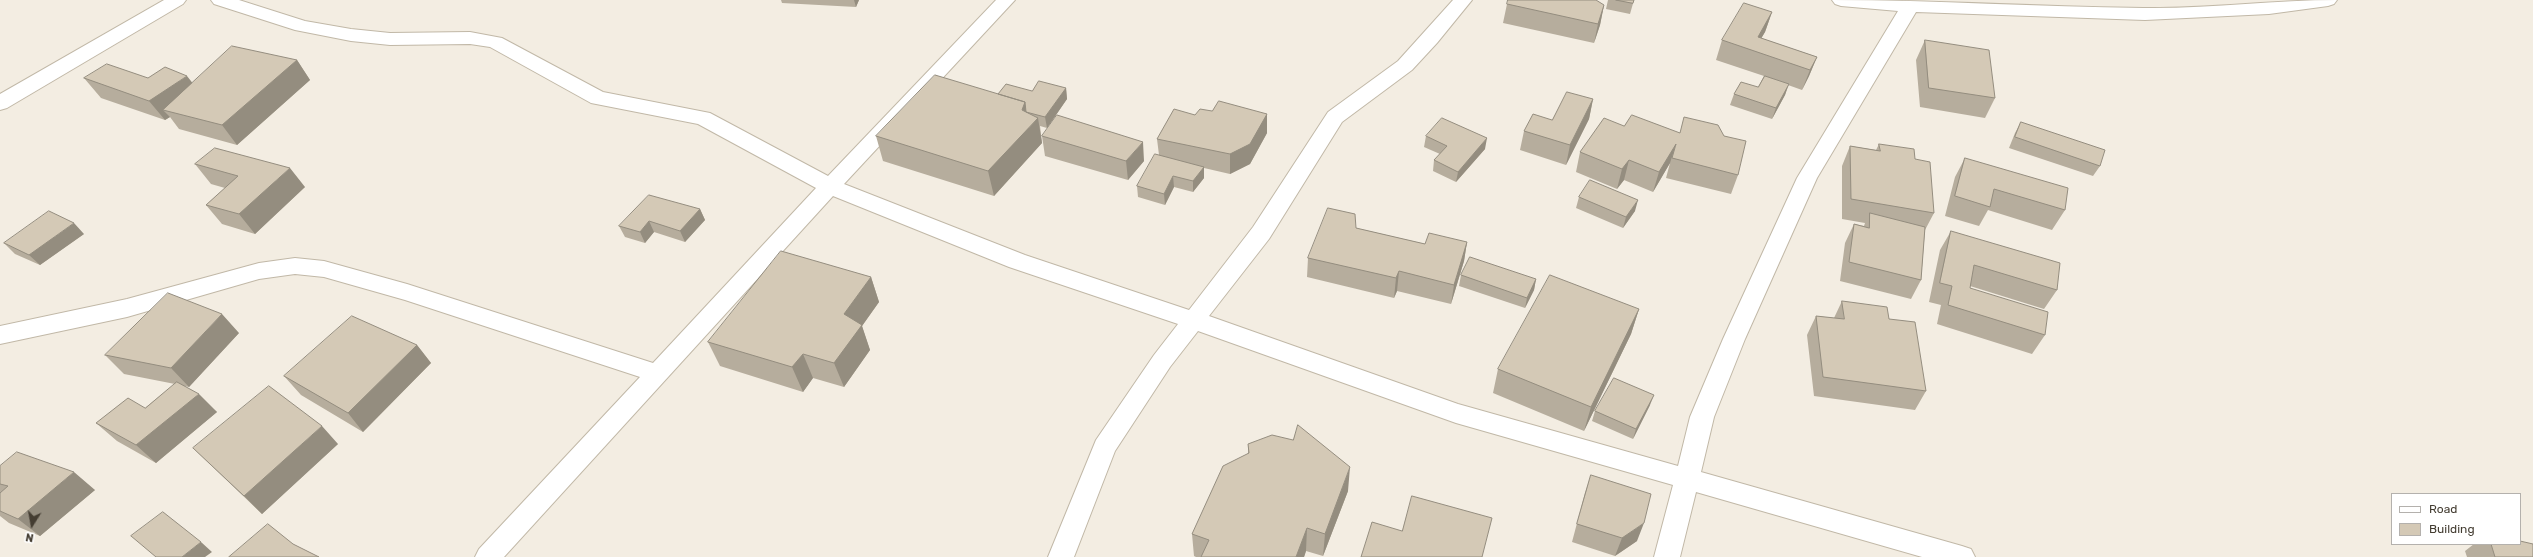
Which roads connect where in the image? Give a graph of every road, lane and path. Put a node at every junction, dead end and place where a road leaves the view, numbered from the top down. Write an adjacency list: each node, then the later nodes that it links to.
1 (177, 0): 8 (street)
2 (220, 0): 9 (street)
3 (1006, 0): 9 (street)
4 (1463, 0): 10 (street)
5 (1841, 0): 7 (street)
6 (2328, 0): 7 (street)
7 (1910, 3): 13 (street)
8 (0, 103)
9 (830, 186): 10 (street); 12 (street)
10 (1194, 320): 13 (street); 15 (street)
11 (0, 335): 12 (street)
12 (659, 374): 14 (street)
13 (1687, 479): 16 (street); 17 (street)
14 (488, 557)
15 (1061, 557)
16 (1667, 557)
17 (1962, 557)

